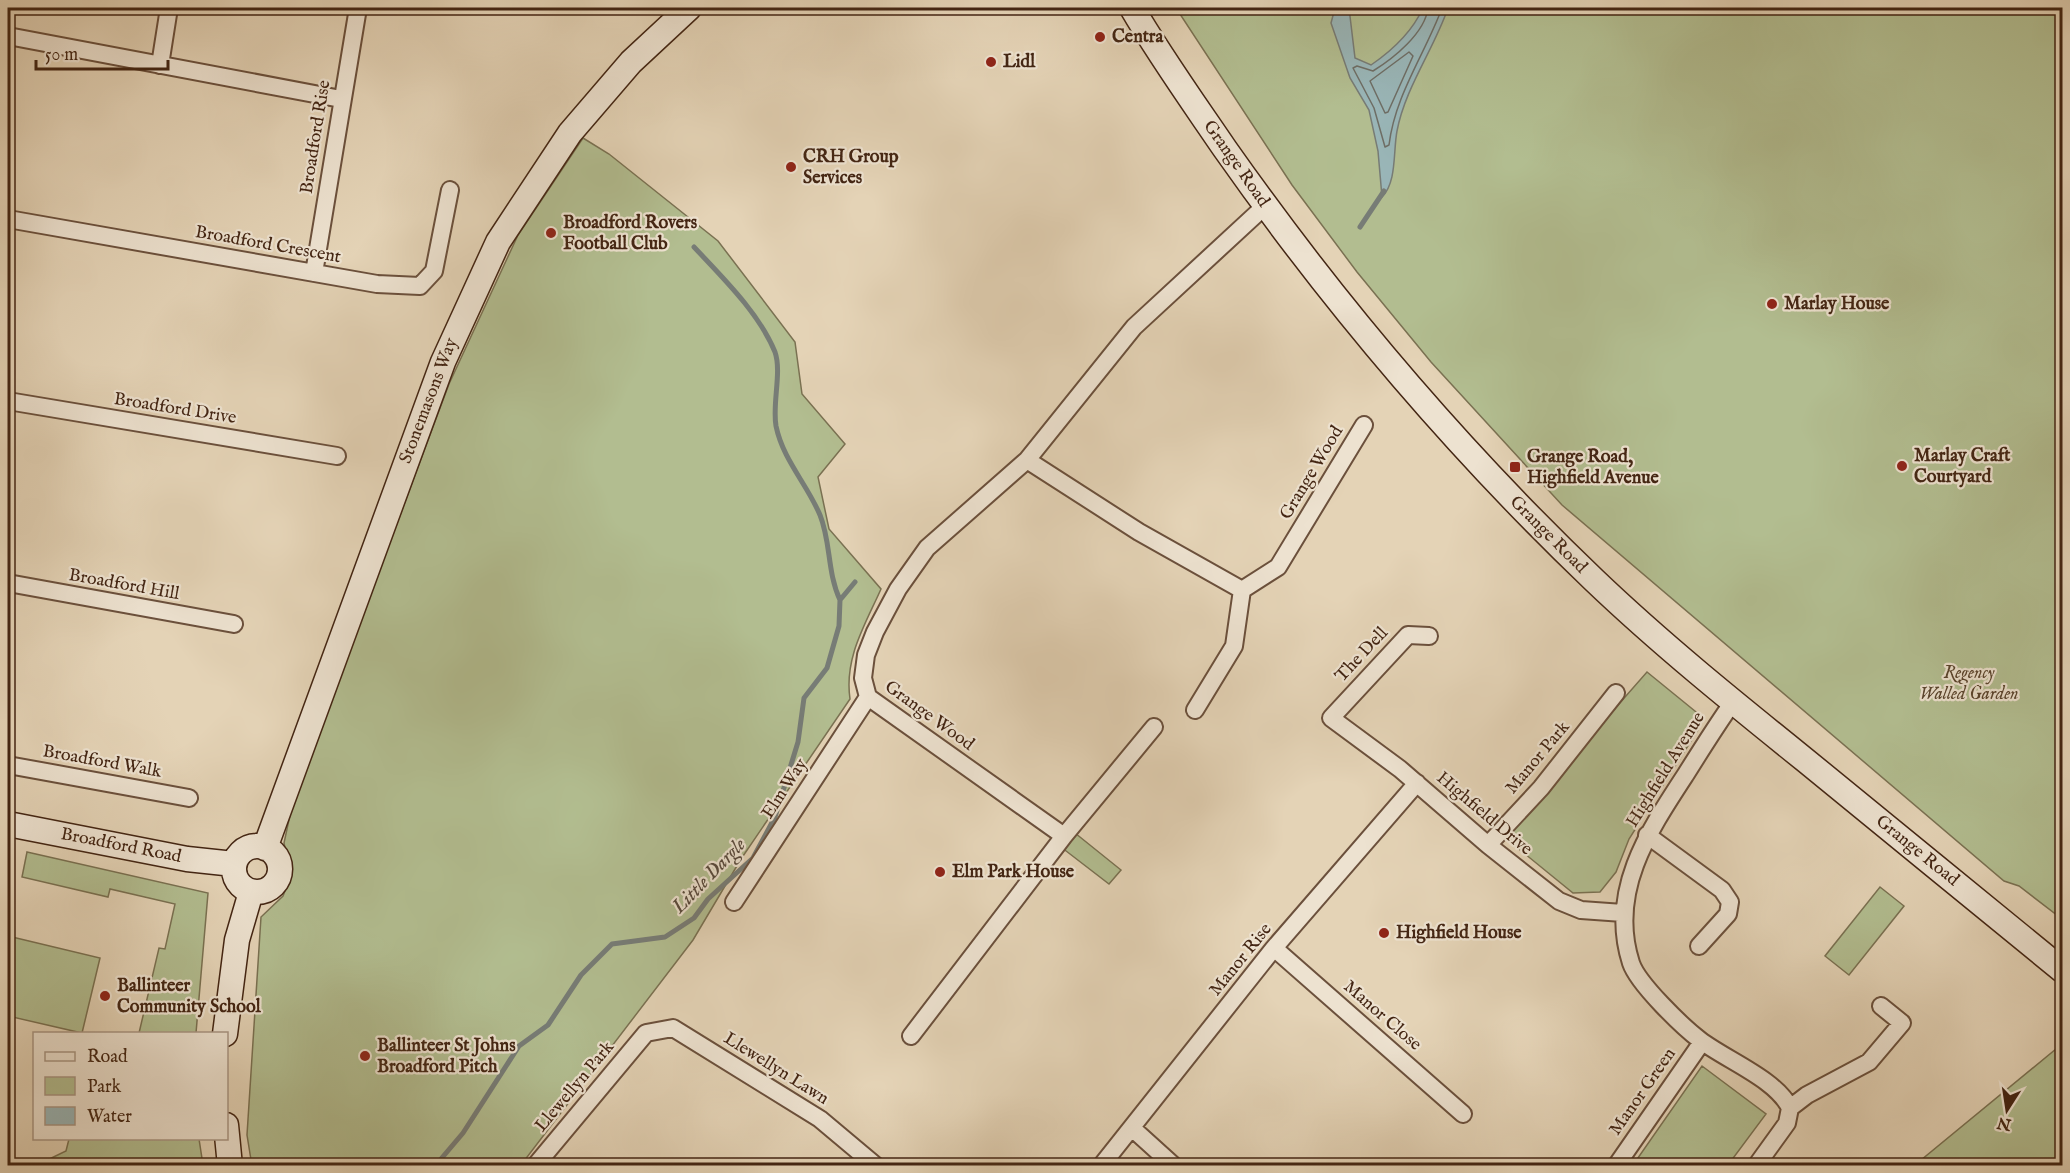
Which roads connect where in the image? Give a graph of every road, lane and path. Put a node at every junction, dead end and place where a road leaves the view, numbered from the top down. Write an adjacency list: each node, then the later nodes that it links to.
1 (169, 8): 7 (street)
2 (358, 8): 8 (street, Broadford Rise)
3 (689, 8): 34 (street, Stonemasons Way)
4 (1114, 8): 5 (street)
5 (1136, 14): 10 (street, Grange Road)
6 (8, 36): 7 (street)
7 (160, 65): 8 (street)
8 (341, 99): 12 (street, Broadford Rise)
9 (450, 190): 12 (street, Broadford Crescent)
10 (1265, 206): 16 (street, Grange Wood); 23 (street, Grange Road)
11 (8, 219): 12 (street, Broadford Crescent)
12 (314, 273)
13 (8, 401): 15 (street, Broadford Drive)
14 (1365, 425): 18 (street, Grange Wood)
15 (337, 456)
16 (1027, 460): 18 (street); 22 (street, Grange Wood)
17 (8, 583): 19 (street, Broadford Hill)
18 (1242, 590): 24 (street)
19 (234, 624)
20 (1429, 636): 25 (street, The Dell)
21 (1616, 693): 33 (street, Manor Park)
22 (868, 698): 32 (street, Grange Wood); 37 (street, Elm Way)
23 (1732, 702): 31 (street, Highfield Avenue); 41 (street, Grange Road)
24 (1194, 710)
25 (1331, 717): 28 (street, Highfield Drive)
26 (1154, 727): 32 (street)
27 (8, 765): 29 (street, Broadford Walk)
28 (1418, 783): 33 (street, Highfield Drive); 40 (street, Manor Rise)
29 (189, 798)
30 (8, 824): 35 (street, Broadford Road)
31 (1647, 835): 38 (street, Highfield Avenue); 39 (street)
32 (1064, 836): 45 (street)
33 (1488, 846): 38 (street, Highfield Drive)
34 (265, 848): 35 (street); 36 (street)
35 (234, 864): 36 (street)
36 (250, 892): 43 (street)
37 (734, 902)
38 (1623, 914): 46 (street, Highfield Avenue)
39 (1699, 946)
40 (1274, 948): 48 (street, Manor Close); 49 (street, Manor Rise)
41 (2062, 970)
42 (1881, 1006): 47 (street)
43 (225, 1032)
44 (646, 1033): 52 (street, Llewellyn Park); 53 (street, Llewellyn Lawn)
45 (911, 1036)
46 (1702, 1042): 47 (street, Highfield Avenue); 56 (street, Manor Green)
47 (1790, 1108): 57 (street)
48 (1463, 1114)
49 (1132, 1128): 54 (street, Manor Rise); 55 (street)
50 (227, 1140): 51 (street)
51 (230, 1166)
52 (535, 1166)
53 (876, 1166)
54 (1101, 1166)
55 (1174, 1166)
56 (1616, 1166)
57 (1756, 1166)

